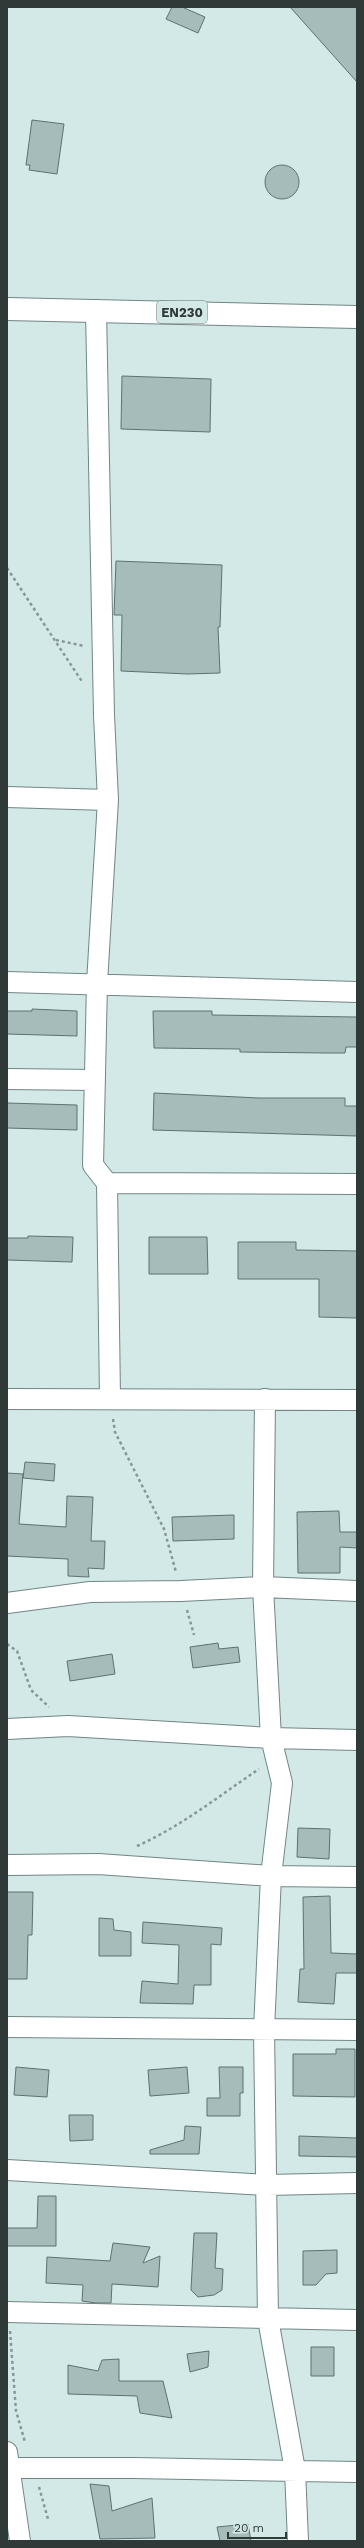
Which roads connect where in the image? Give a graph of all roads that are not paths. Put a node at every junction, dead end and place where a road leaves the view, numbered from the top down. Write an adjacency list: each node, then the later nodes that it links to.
1 (7, 309): 2 (main road, EN230)
2 (96, 310): 3 (main road, EN230); 5 (street)
3 (357, 317)
4 (7, 797): 5 (street)
5 (108, 800): 7 (street)
6 (7, 982): 7 (street)
7 (97, 983): 8 (street); 10 (street)
8 (357, 992)
9 (7, 1079): 10 (street)
10 (95, 1080): 11 (street)
11 (107, 1183): 12 (street); 13 (street)
12 (357, 1184)
13 (110, 1398): 14 (street); 15 (street)
14 (7, 1399)
15 (265, 1399): 16 (street); 17 (street)
16 (357, 1400)
17 (263, 1587): 18 (street); 19 (street); 21 (street)
18 (357, 1591)
19 (7, 1603)
20 (12, 1732): 21 (street)
21 (271, 1738): 22 (street); 24 (street)
22 (357, 1740)
23 (7, 1865): 24 (street)
24 (271, 1876): 25 (street); 27 (street)
25 (357, 1877)
26 (7, 2027): 27 (street)
27 (264, 2030): 28 (street); 31 (street)
28 (357, 2030)
29 (7, 2170): 31 (street)
30 (357, 2183): 31 (street)
31 (268, 2185): 33 (street)
32 (8, 2312): 33 (street)
33 (268, 2319): 34 (street); 36 (street)
34 (357, 2320)
35 (8, 2463): 36 (street); 38 (street)
36 (295, 2470): 37 (street); 39 (street)
37 (357, 2472)
38 (20, 2541)
39 (298, 2541)

